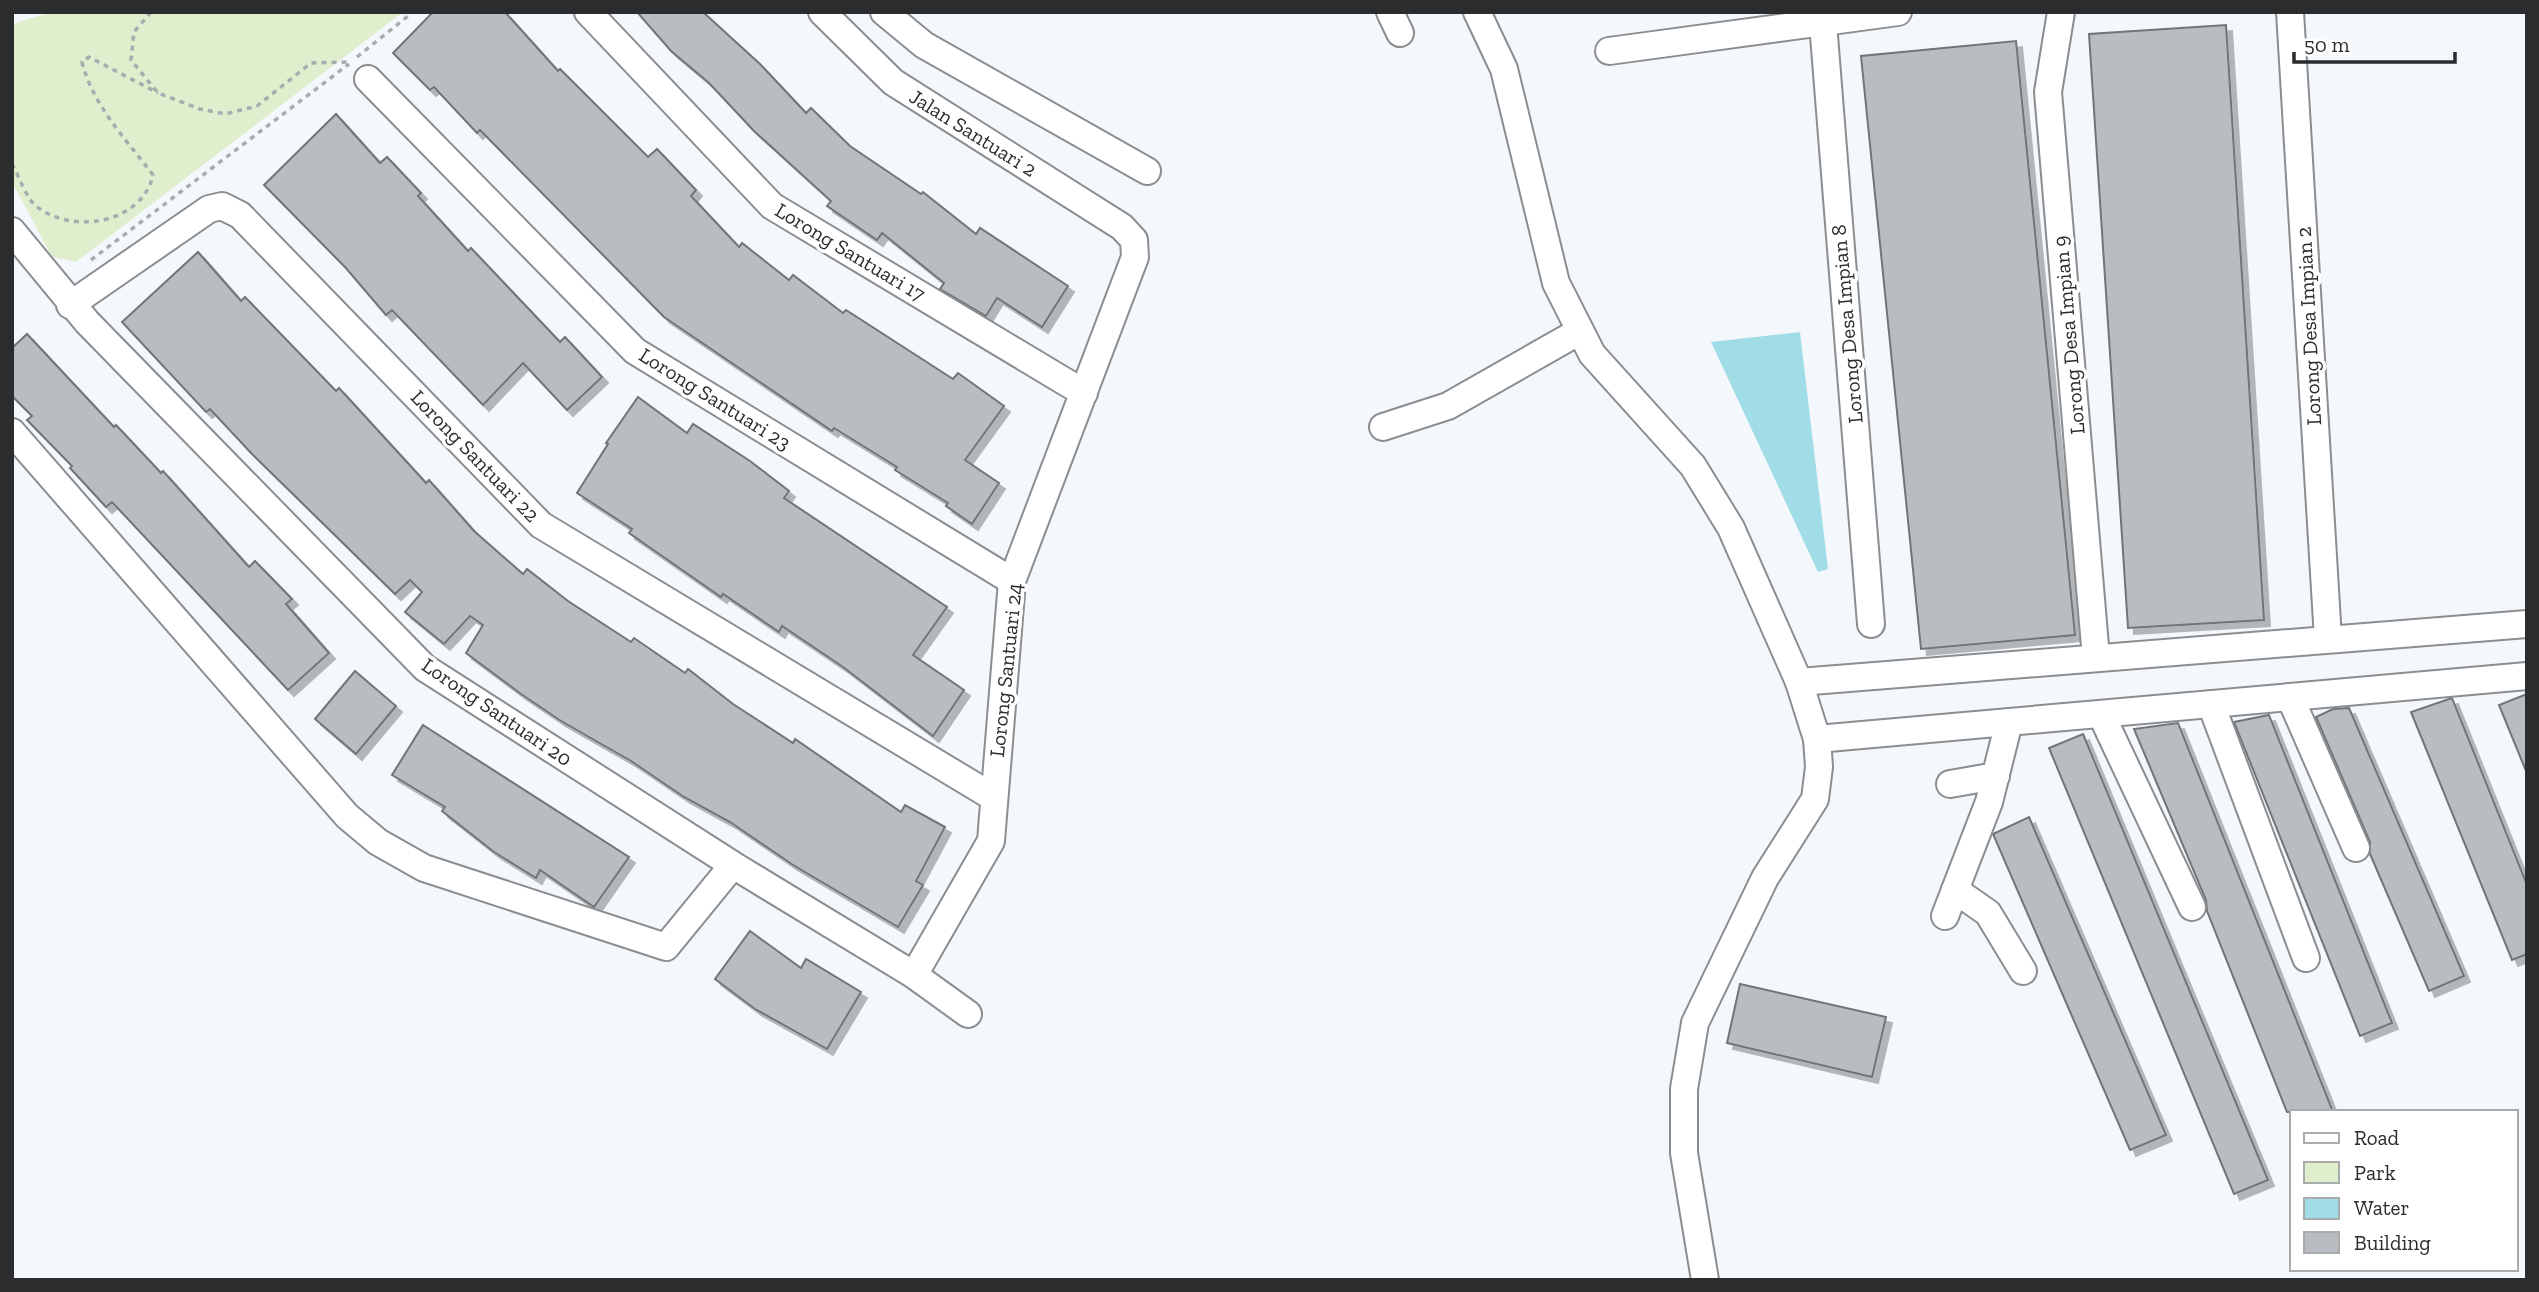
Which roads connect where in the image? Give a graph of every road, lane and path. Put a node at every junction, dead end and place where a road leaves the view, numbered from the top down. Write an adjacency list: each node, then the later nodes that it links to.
1 (150, 12): 13 (path)
2 (412, 12): 12 (path)
3 (588, 12): 21 (street, Lorong Santuari 17)
4 (822, 12): 17 (street, Jalan Santuari 2)
5 (884, 12): 15 (street)
6 (1477, 12): 20 (street)
7 (1898, 12): 10 (street)
8 (2062, 12): 28 (street, Lorong Desa Impian 9)
9 (2290, 12): 27 (street, Lorong Desa Impian 2)
10 (1823, 23): 11 (street); 25 (street, Lorong Desa Impian 8)
11 (1609, 51)
12 (359, 70): 13 (path); 18 (path); 24 (street, Lorong Santuari 23)
13 (159, 93): 14 (path)
14 (12, 163)
15 (1147, 171)
16 (12, 231): 19 (street, Lorong Santuari 20)
17 (1133, 240): 21 (street, Lorong Santuari 24)
18 (83, 269)
19 (70, 305): 38 (street, Lorong Santuari 22); 40 (street, Lorong Santuari 20)
20 (1580, 331): 22 (street); 30 (street)
21 (1084, 393): 24 (street, Lorong Santuari 24)
22 (1383, 427)
23 (12, 432): 40 (street)
24 (1012, 581): 38 (street, Lorong Santuari 24)
25 (1871, 624)
26 (2527, 624): 27 (street)
27 (2328, 639): 28 (street)
28 (2096, 658): 30 (street)
29 (2527, 676): 31 (street)
30 (1799, 682): 35 (street)
31 (2290, 697): 32 (street); 39 (street)
32 (2211, 704): 33 (street); 44 (street)
33 (2101, 714): 34 (street); 42 (street)
34 (2009, 722): 35 (street); 36 (street)
35 (1817, 739): 48 (street)
36 (1996, 776): 37 (street); 41 (street)
37 (1950, 783)
38 (993, 797): 46 (street, Lorong Santuari 24)
39 (2356, 848)
40 (733, 865): 46 (street, Lorong Santuari 20)
41 (1955, 890): 43 (street); 45 (street)
42 (2192, 907)
43 (1945, 916)
44 (2306, 958)
45 (2023, 971)
46 (914, 975): 47 (street, Lorong Santuari 20)
47 (968, 1014)
48 (1705, 1280)

